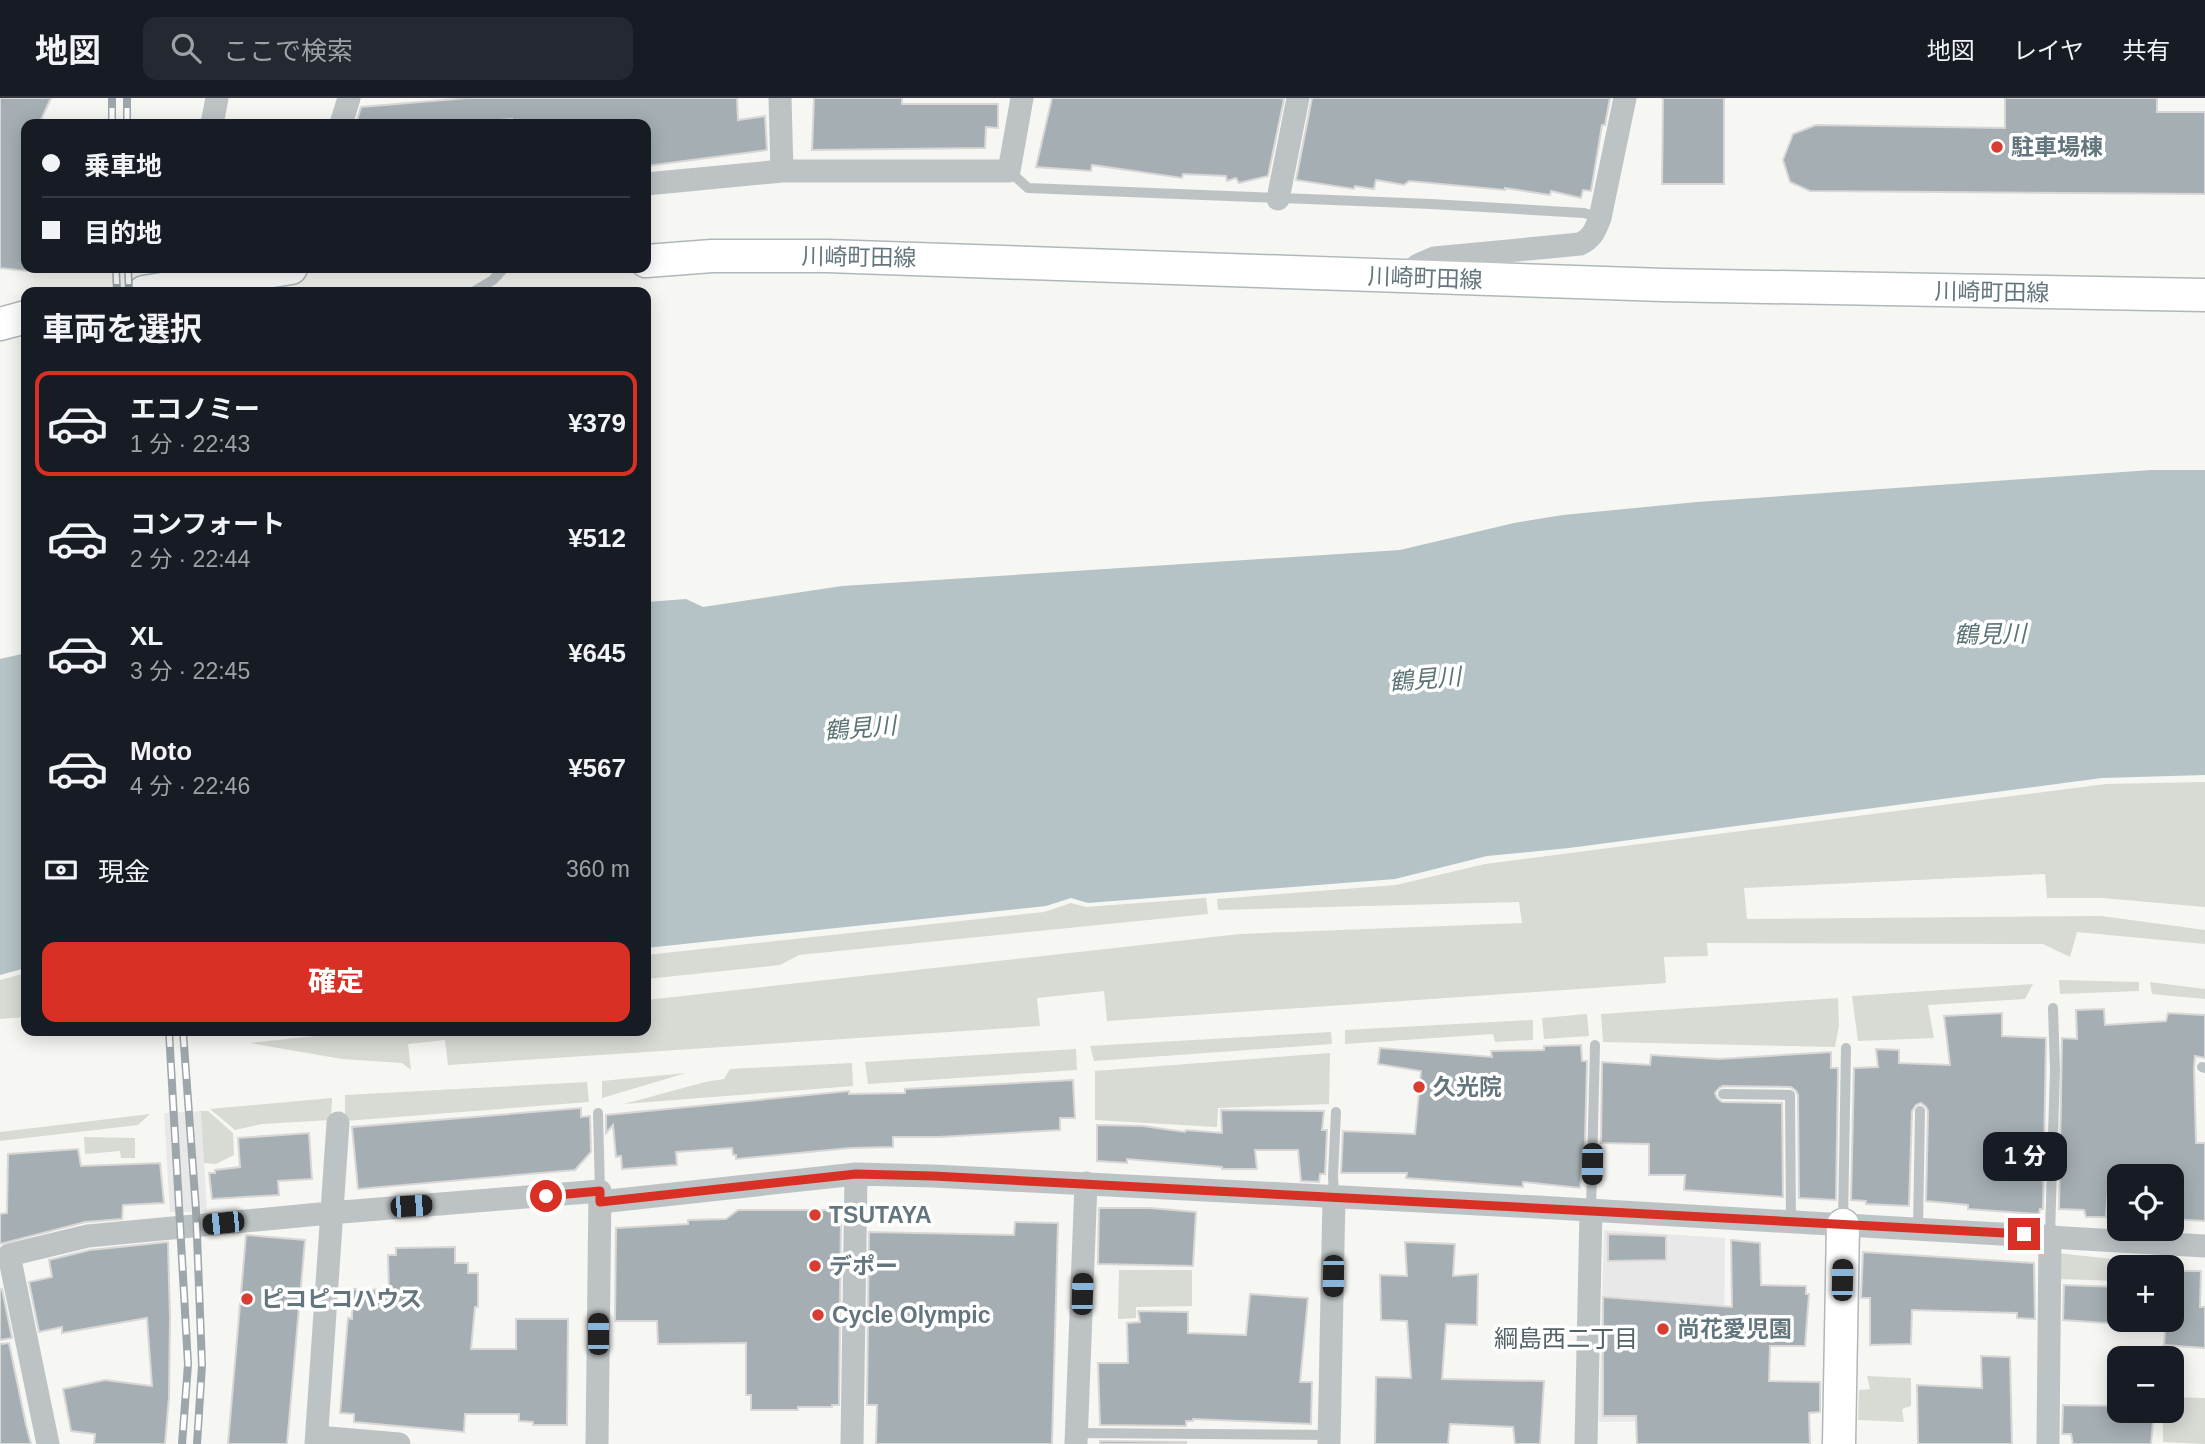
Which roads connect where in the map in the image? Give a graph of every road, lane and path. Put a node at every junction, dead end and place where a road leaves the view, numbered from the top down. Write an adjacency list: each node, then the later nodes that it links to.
1 (217, 98): 7 (street)
2 (349, 98): 8 (street)
3 (780, 98): 9 (street)
4 (1022, 98): 10 (street)
5 (1298, 98): 12 (street)
6 (1625, 98): 13 (street)
7 (213, 119)
8 (343, 119)
9 (782, 171): 10 (street); 11 (street)
10 (1009, 171): 12 (lane)
11 (651, 184)
12 (1278, 199): 13 (lane)
13 (1600, 218): 18 (street)
14 (651, 261): 18 (main road, 川崎町田線)
15 (232, 273): 17 (main road)
16 (499, 273): 20 (lane)
17 (186, 277): 19 (main road)
18 (1403, 277): 21 (main road, 川崎町田線)
19 (158, 287)
20 (481, 287)
21 (2205, 295)
22 (21, 318): 23 (main road)
23 (0, 324)
24 (2053, 1008): 41 (lane)
25 (1595, 1045): 36 (lane)
26 (1846, 1048): 39 (lane)
27 (1723, 1094): 38 (lane)
28 (1920, 1111): 40 (lane)
29 (598, 1112): 34 (lane)
30 (1336, 1112): 35 (lane)
31 (338, 1123): 37 (street)
32 (856, 1174): 33 (street); 34 (street); 50 (street)
33 (1086, 1183): 35 (street); 44 (street)
34 (600, 1197): 37 (street); 49 (street)
35 (1334, 1197): 36 (street); 45 (street)
36 (1591, 1210): 38 (street); 51 (street)
37 (330, 1213): 43 (street); 46 (street)
38 (1791, 1223): 39 (street)
39 (1843, 1225): 40 (street); 52 (main road)
40 (1917, 1229): 41 (street)
41 (2050, 1235): 42 (street); 53 (street)
42 (2205, 1245)
43 (4, 1256): 47 (street)
44 (1076, 1439): 45 (lane)
45 (1329, 1439)
46 (317, 1440): 48 (street)
47 (48, 1444)
48 (399, 1444)
49 (597, 1444)
50 (852, 1444)
51 (1586, 1444)
52 (1839, 1444)
53 (2048, 1444)

